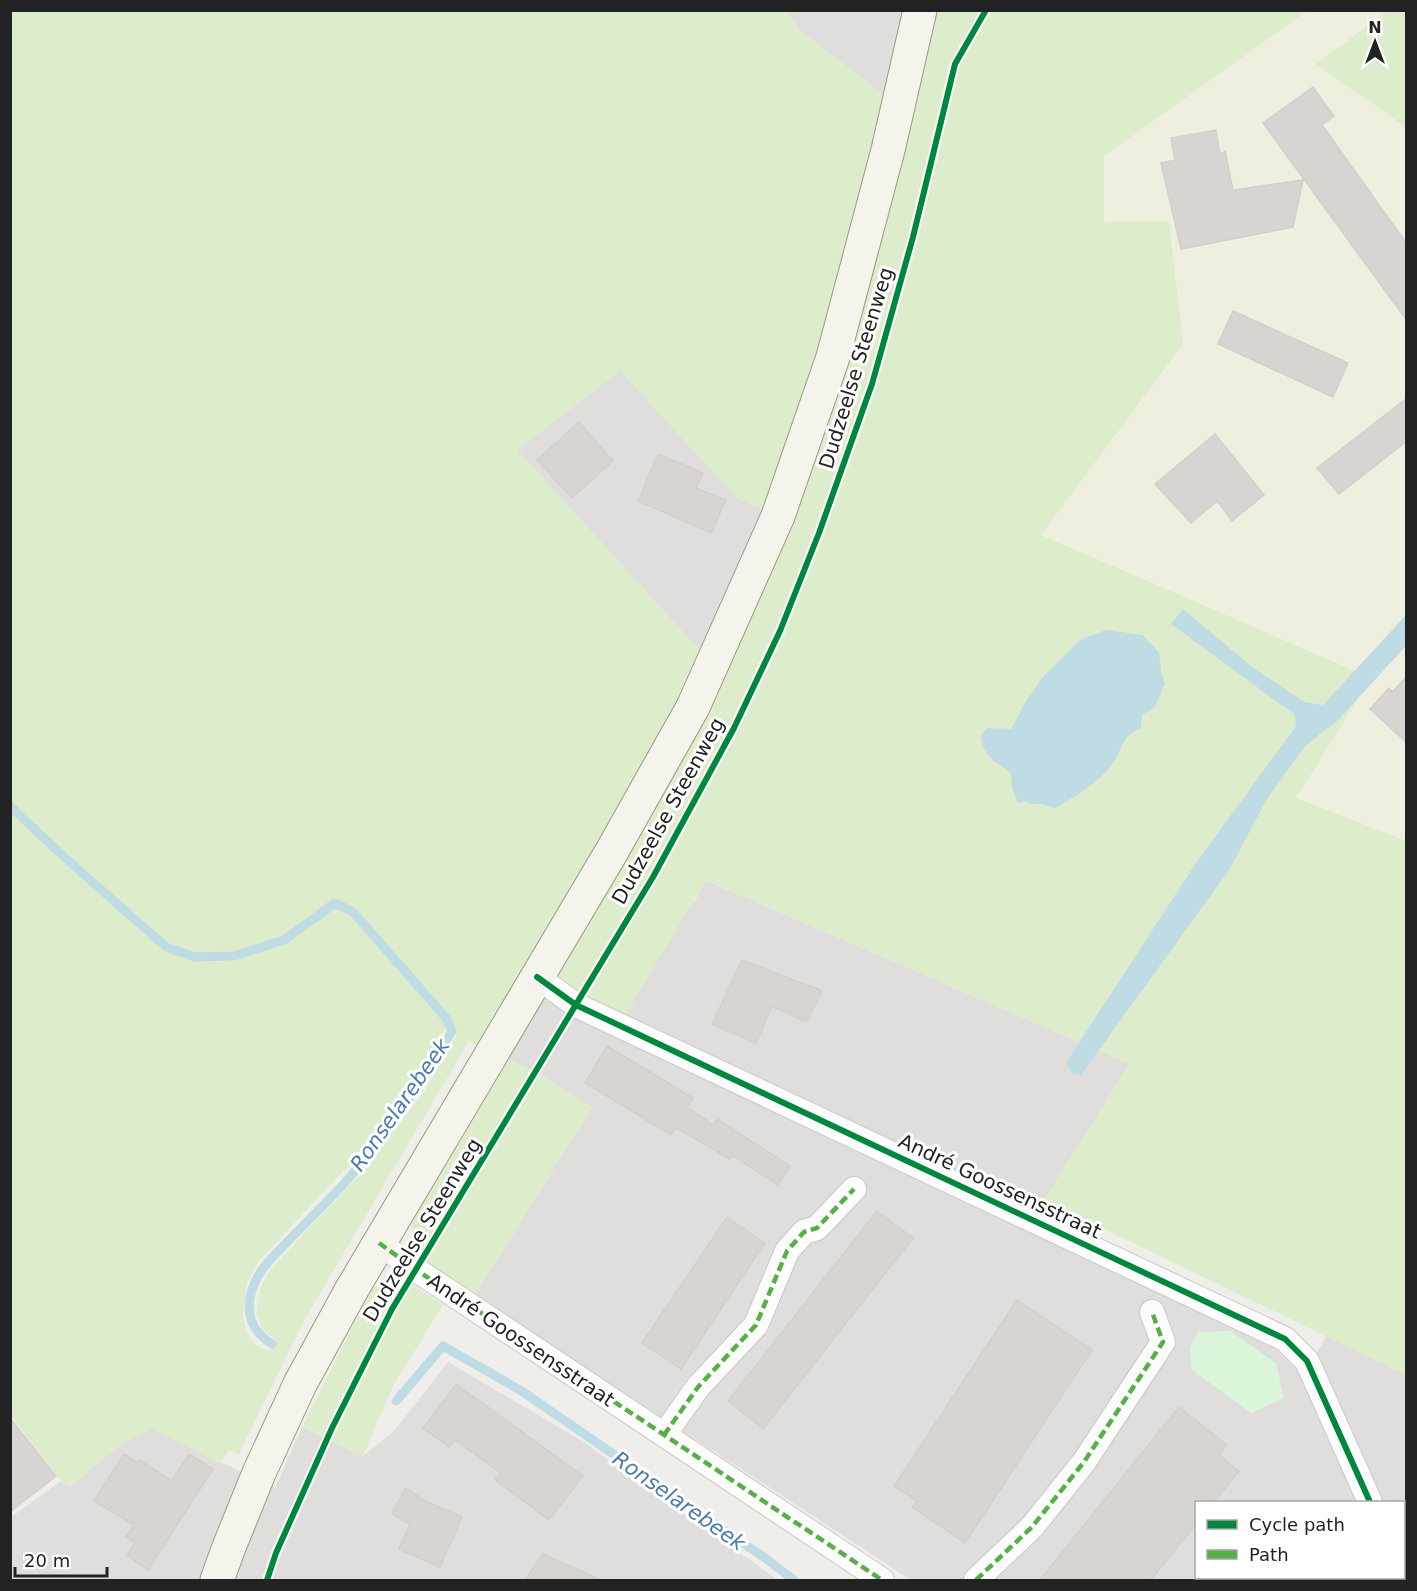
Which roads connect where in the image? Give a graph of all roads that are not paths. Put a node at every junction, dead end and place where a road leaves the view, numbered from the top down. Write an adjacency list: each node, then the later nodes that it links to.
1 (920, 10): 2 (main road, Dudzeelse Steenweg)
2 (537, 977): 4 (main road, Dudzeelse Steenweg); 7 (street, André Goossensstraat)
3 (854, 1189): 6 (street)
4 (379, 1243): 6 (street, André Goossensstraat); 8 (main road, Dudzeelse Steenweg)
5 (1152, 1312): 10 (street)
6 (664, 1435): 9 (street, André Goossensstraat)
7 (1369, 1501)
8 (217, 1581)
9 (882, 1581)
10 (976, 1581)

